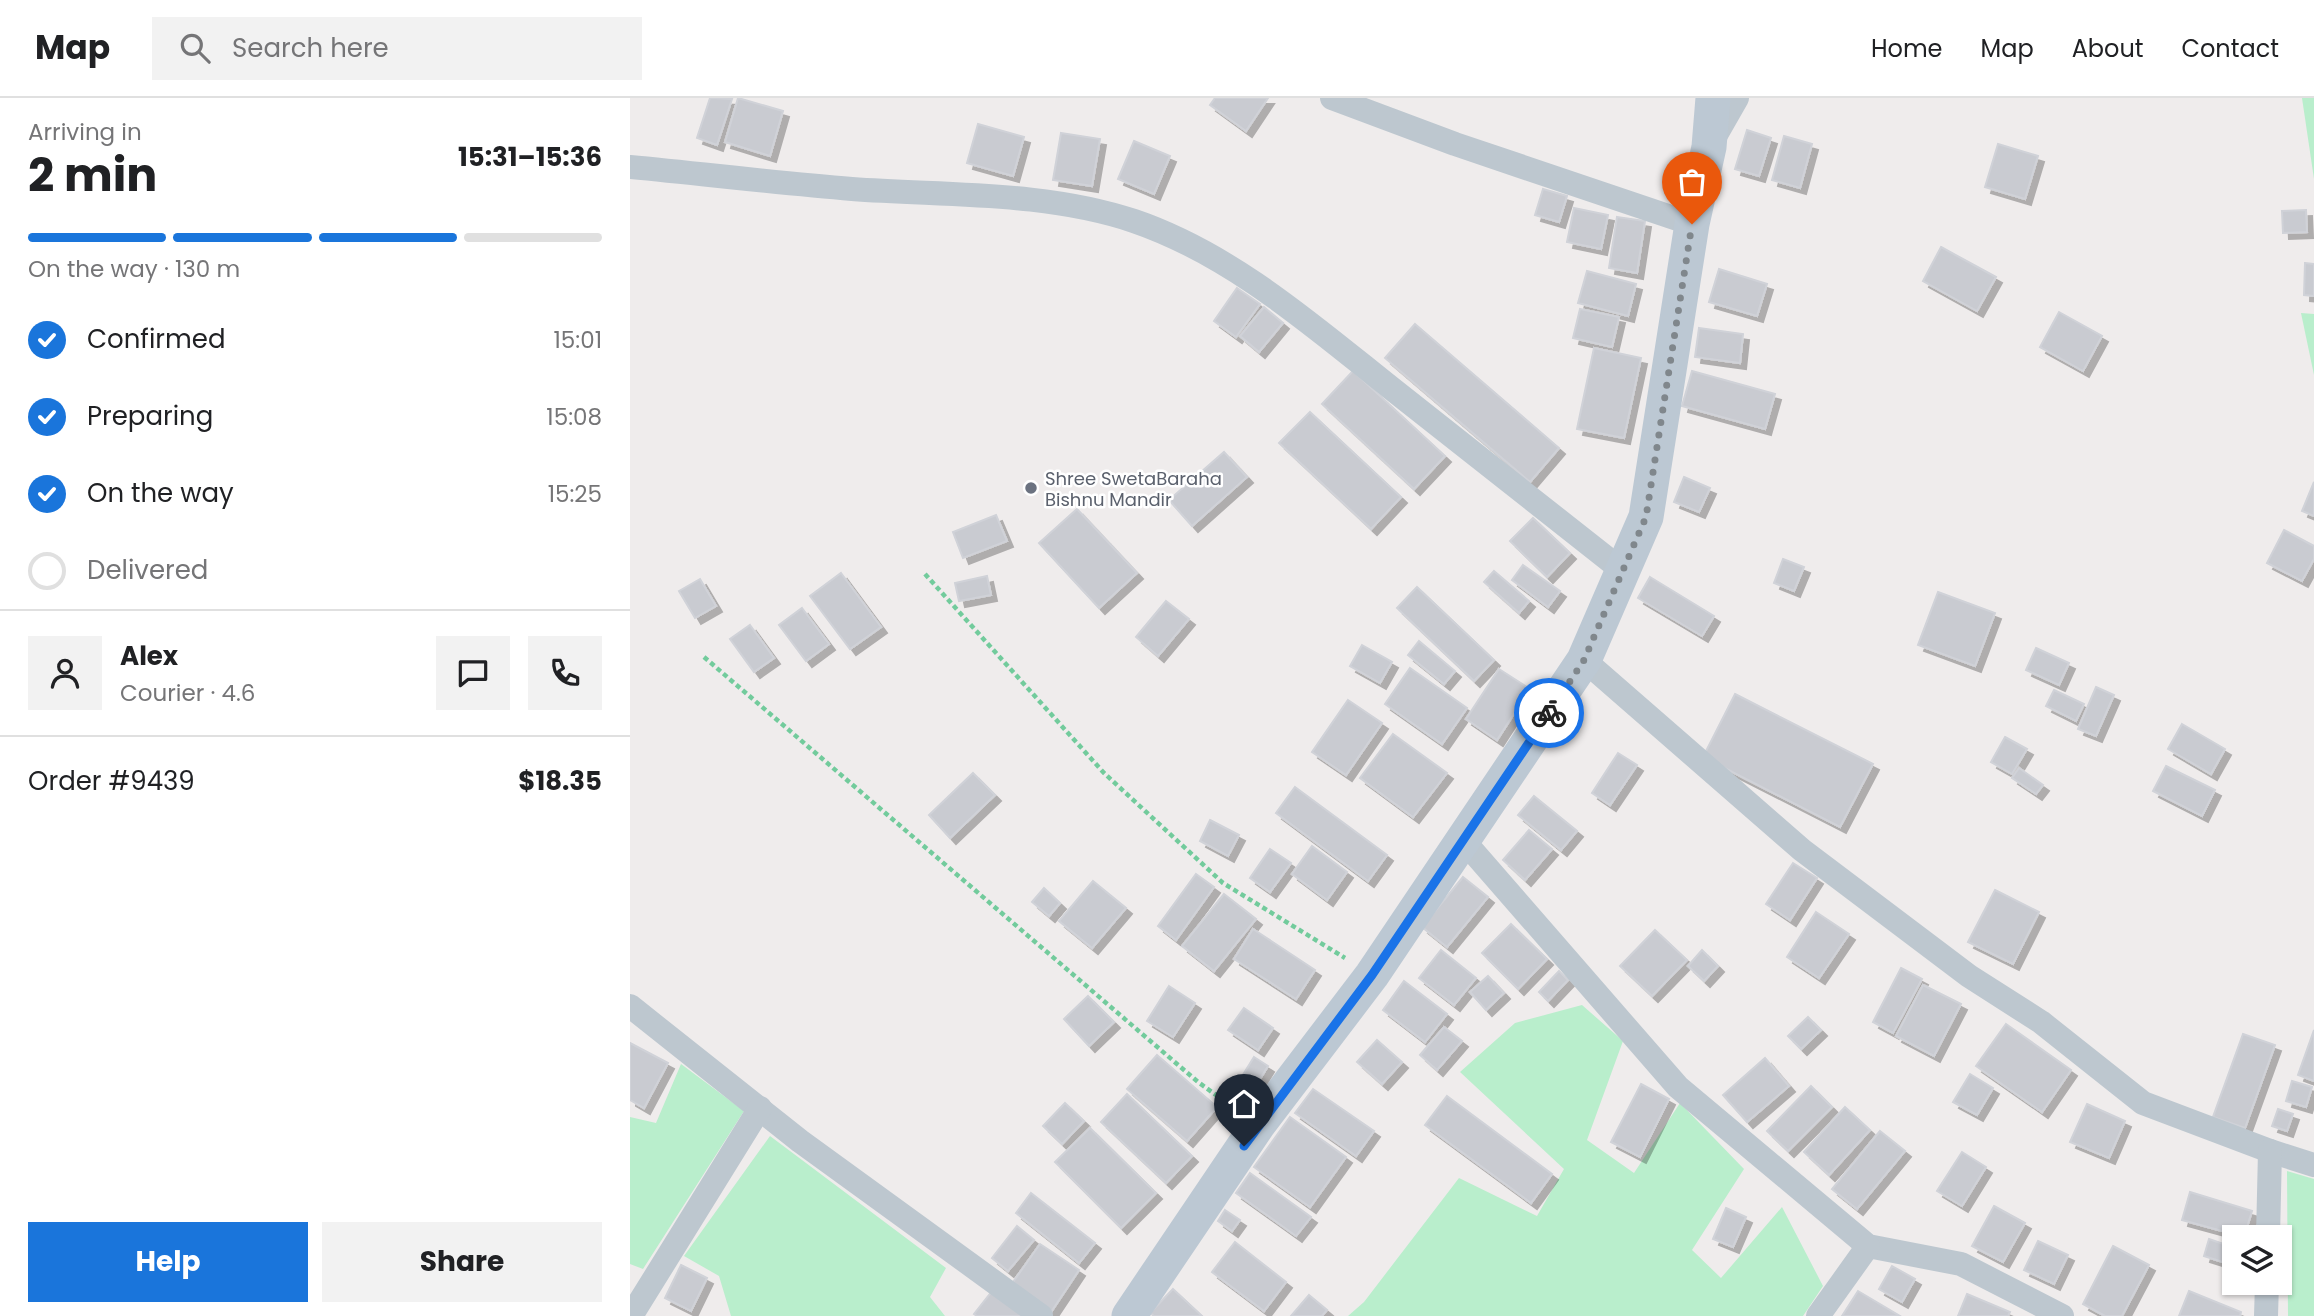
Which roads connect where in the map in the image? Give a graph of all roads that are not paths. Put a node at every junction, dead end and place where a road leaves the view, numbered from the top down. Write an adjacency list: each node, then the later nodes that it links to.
1 (1332, 98): 6 (street)
2 (1713, 98): 4 (street)
3 (1737, 98): 4 (street)
4 (1709, 147): 6 (street)
5 (630, 167): 7 (street)
6 (1692, 224): 7 (street)
7 (1623, 571): 8 (street)
8 (1584, 660): 9 (street); 12 (street)
9 (1463, 840): 15 (street); 19 (street)
10 (630, 1006): 11 (street)
11 (760, 1108): 17 (street); 18 (street)
12 (2270, 1151): 13 (street); 14 (street)
13 (2314, 1165)
14 (2268, 1225)
15 (1868, 1246): 20 (street); 21 (street)
16 (2267, 1295): 22 (street)
17 (631, 1316)
18 (1041, 1316)
19 (1129, 1316)
20 (1818, 1316)
21 (2062, 1316)
22 (2266, 1316)

